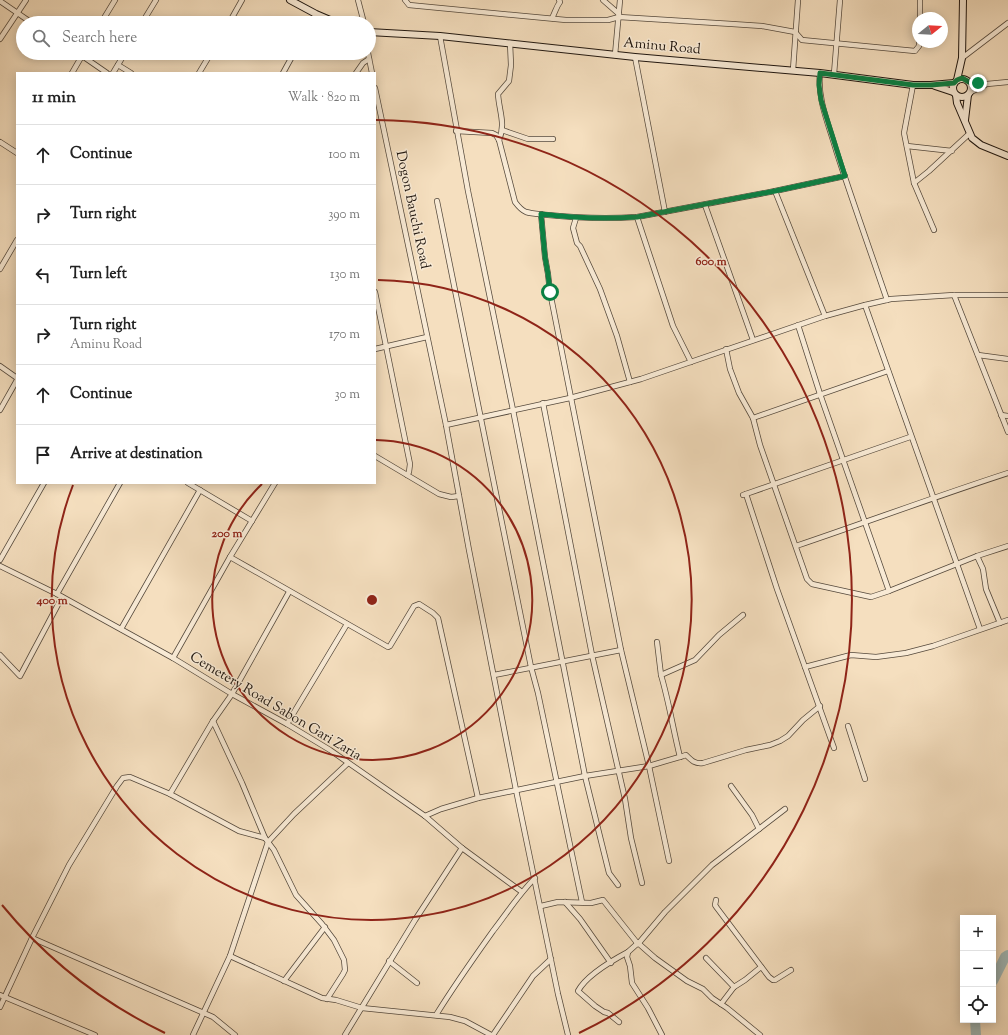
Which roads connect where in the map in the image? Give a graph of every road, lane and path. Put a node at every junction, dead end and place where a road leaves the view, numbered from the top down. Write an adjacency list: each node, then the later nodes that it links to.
1 (26, 0): 17 (street)
2 (115, 0): 20 (street)
3 (156, 0): 21 (street)
4 (242, 0): 22 (street)
5 (290, 0): 18 (street)
6 (358, 0): 24 (street)
7 (405, 0): 26 (street)
8 (559, 0): 26 (street)
9 (603, 0): 25 (street)
10 (620, 0): 25 (street)
11 (798, 0): 29 (street)
12 (840, 0): 32 (street)
13 (920, 0): 16 (street)
14 (963, 0): 44 (street)
15 (0, 1): 17 (street)
16 (920, 12)
17 (17, 14): 19 (street); 31 (street)
18 (316, 14): 23 (street)
19 (20, 16)
20 (105, 16)
21 (146, 16)
22 (233, 16)
23 (321, 16)
24 (362, 16)
25 (619, 16): 26 (street); 29 (street); 35 (street)
26 (552, 18)
27 (1008, 23): 44 (street)
28 (376, 32): 30 (street, Aminu Road)
29 (795, 32): 32 (street); 46 (street)
30 (440, 36): 33 (street, Aminu Road); 68 (street)
31 (0, 39)
32 (836, 43): 34 (street); 56 (street)
33 (510, 44): 35 (street, Aminu Road); 67 (street)
34 (918, 48)
35 (615, 55): 36 (street, Aminu Road)
36 (635, 57): 46 (street, Aminu Road); 82 (street)
37 (78, 60): 47 (street)
38 (89, 60): 48 (street)
39 (121, 60): 45 (street)
40 (207, 60): 51 (street)
41 (290, 60): 52 (street)
42 (368, 60): 53 (street)
43 (369, 60): 54 (street)
44 (962, 61): 57 (street); 58 (street)
45 (118, 66): 49 (street); 50 (street)
46 (793, 70): 55 (street, Aminu Road)
47 (72, 72)
48 (106, 72)
49 (114, 72)
50 (129, 72)
51 (200, 72)
52 (284, 72)
53 (357, 72)
54 (372, 72)
55 (820, 73): 56 (street, Aminu Road); 77 (street)
56 (834, 74): 61 (street, Aminu Road)
57 (955, 81): 58 (street); 62 (street, Aminu Road); 64 (street)
58 (967, 81): 60 (street); 65 (street)
59 (1008, 82): 60 (street)
60 (987, 84): 65 (street)
61 (913, 85): 62 (street, Aminu Road); 73 (street)
62 (931, 85): 64 (street)
63 (376, 93): 96 (street, Dogon Bauchi Road)
64 (955, 94): 65 (street); 66 (street)
65 (968, 94): 66 (street)
66 (965, 122): 69 (street)
67 (502, 130): 70 (street); 71 (street)
68 (456, 131): 71 (street); 113 (street)
69 (970, 134): 74 (street); 76 (street)
70 (553, 138)
71 (499, 140): 83 (street)
72 (0, 142): 75 (street)
73 (907, 146): 74 (street); 78 (street)
74 (952, 151): 78 (street)
75 (16, 152)
76 (1008, 156)
77 (845, 176): 79 (street); 92 (street)
78 (914, 183): 86 (street)
79 (775, 191): 81 (street); 94 (street)
80 (438, 201): 116 (street)
81 (705, 205): 82 (street); 97 (street)
82 (665, 212): 84 (street)
83 (541, 214): 85 (street); 110 (street)
84 (637, 217): 85 (street); 103 (street)
85 (576, 218): 108 (street)
86 (934, 230)
87 (16, 242): 88 (street)
88 (0, 269)
89 (954, 295): 90 (street); 92 (street); 101 (street)
90 (1008, 295)
91 (376, 297): 98 (street)
92 (887, 300): 93 (street)
93 (865, 305): 94 (street); 105 (street)
94 (825, 316): 95 (street)
95 (798, 325): 97 (street); 109 (street)
96 (427, 337): 98 (street); 118 (street, Dogon Bauchi Road)
97 (753, 340): 100 (street)
98 (387, 347): 99 (street); 124 (street)
99 (376, 349)
100 (726, 349): 103 (street); 117 (street)
101 (978, 355): 102 (street); 114 (street)
102 (1008, 359)
103 (692, 362): 108 (street)
104 (0, 366): 106 (street)
105 (888, 371): 109 (street); 120 (street)
106 (16, 378)
107 (16, 381): 112 (street)
108 (630, 382): 110 (street)
109 (820, 394): 117 (street); 122 (street)
110 (570, 398): 111 (street); 153 (street)
111 (543, 403): 113 (street); 155 (street)
112 (0, 410)
113 (513, 410): 116 (street); 157 (street)
114 (1001, 415): 115 (street); 119 (street)
115 (1008, 416)
116 (481, 417): 118 (street); 158 (street)
117 (754, 418): 129 (street)
118 (446, 425): 131 (street, Dogon Bauchi Road)
119 (1008, 432)
120 (910, 437): 122 (street); 132 (street)
121 (376, 457): 124 (street)
122 (844, 460): 129 (street); 134 (street)
123 (1008, 473): 132 (street)
124 (407, 475): 131 (street)
125 (43, 484): 139 (street)
126 (119, 484): 144 (street)
127 (190, 484): 130 (street)
128 (274, 484): 133 (street)
129 (774, 484): 135 (street); 159 (street)
130 (200, 490): 133 (street); 151 (street)
131 (459, 496): 160 (street, Dogon Bauchi Road)
132 (933, 498): 134 (street); 140 (street)
133 (252, 521): 138 (street)
134 (865, 523): 135 (street); 142 (street)
135 (796, 546): 142 (street)
136 (1008, 546): 137 (street)
137 (977, 556): 140 (street); 148 (street)
138 (230, 557): 143 (street); 156 (street)
139 (0, 560)
140 (957, 564): 142 (street); 150 (street)
141 (0, 566): 144 (street, Cemetery Road Sabon Gari Zaria)
142 (889, 591)
143 (289, 592): 149 (street); 162 (street)
144 (57, 594): 145 (street, Cemetery Road Sabon Gari Zaria)
145 (62, 597): 151 (street, Cemetery Road Sabon Gari Zaria); 154 (street)
146 (743, 615): 161 (street)
147 (1008, 620): 148 (street)
148 (1000, 623): 150 (street)
149 (347, 624): 165 (street); 178 (street)
150 (980, 629): 159 (street)
151 (121, 630): 156 (street, Cemetery Road Sabon Gari Zaria)
152 (657, 642): 161 (street)
153 (621, 650): 155 (street); 170 (street)
154 (0, 655)
155 (592, 655): 157 (street); 171 (street)
156 (173, 658): 162 (street, Cemetery Road Sabon Gari Zaria)
157 (562, 661): 158 (street); 172 (street)
158 (531, 667): 160 (street); 174 (street)
159 (806, 667): 163 (street)
160 (494, 675): 176 (street, Dogon Bauchi Road)
161 (661, 675): 168 (street)
162 (232, 694): 164 (street); 165 (street, Cemetery Road Sabon Gari Zaria)
163 (820, 706): 167 (street); 168 (street)
164 (213, 720): 177 (street); 182 (street)
165 (287, 724): 169 (street, Cemetery Road Sabon Gari Zaria)
166 (848, 726): 173 (street)
167 (834, 748)
168 (680, 757): 170 (street)
169 (348, 763): 180 (street, Cemetery Road Sabon Gari Zaria); 183 (street)
170 (649, 766): 171 (street); 185 (street)
171 (618, 771): 172 (street); 187 (street)
172 (585, 776): 174 (street); 188 (street)
173 (865, 779)
174 (556, 782): 176 (street); 192 (street)
175 (731, 786): 181 (street)
176 (516, 790): 178 (street); 186 (street, Dogon Bauchi Road)
177 (170, 794): 182 (street); 195 (street)
178 (478, 798): 180 (street)
179 (785, 809): 181 (street)
180 (425, 816): 184 (street, Cemetery Road Sabon Gari Zaria)
181 (759, 829): 196 (street)
182 (264, 838): 183 (street)
183 (268, 842): 194 (street); 198 (street)
184 (462, 848): 189 (street, Cemetery Road Sabon Gari Zaria); 201 (street)
185 (669, 861)
186 (535, 878): 189 (street); 193 (street, Dogon Bauchi Road)
187 (642, 883)
188 (618, 885)
189 (522, 892): 214 (street)
190 (716, 900): 203 (street)
191 (565, 902): 192 (street); 193 (street); 202 (street)
192 (582, 902): 196 (street)
193 (541, 906): 200 (street, Dogon Bauchi Road)
194 (325, 927): 205 (street); 209 (street)
195 (32, 938): 208 (street); 213 (street)
196 (638, 943): 197 (street); 210 (street)
197 (628, 952): 202 (street); 222 (street)
198 (230, 956): 205 (street); 213 (street)
199 (706, 958): 207 (street)
200 (551, 959): 220 (street); 221 (street, Dogon Bauchi Road)
201 (390, 961): 206 (street); 212 (street)
202 (611, 963): 215 (street)
203 (761, 967): 204 (street); 207 (street)
204 (791, 970)
205 (284, 981): 209 (street)
206 (417, 983)
207 (734, 987): 210 (street)
208 (2, 996): 211 (street); 217 (street)
209 (327, 999): 212 (street)
210 (721, 1004): 223 (street)
211 (0, 1007)
212 (362, 1008): 214 (street); 216 (street)
213 (203, 1013): 218 (street); 219 (street)
214 (436, 1015): 220 (street)
215 (619, 1022)
216 (347, 1034)
217 (95, 1035)
218 (194, 1035)
219 (235, 1035)
220 (492, 1035)
221 (568, 1035)
222 (662, 1035)
223 (760, 1035)

